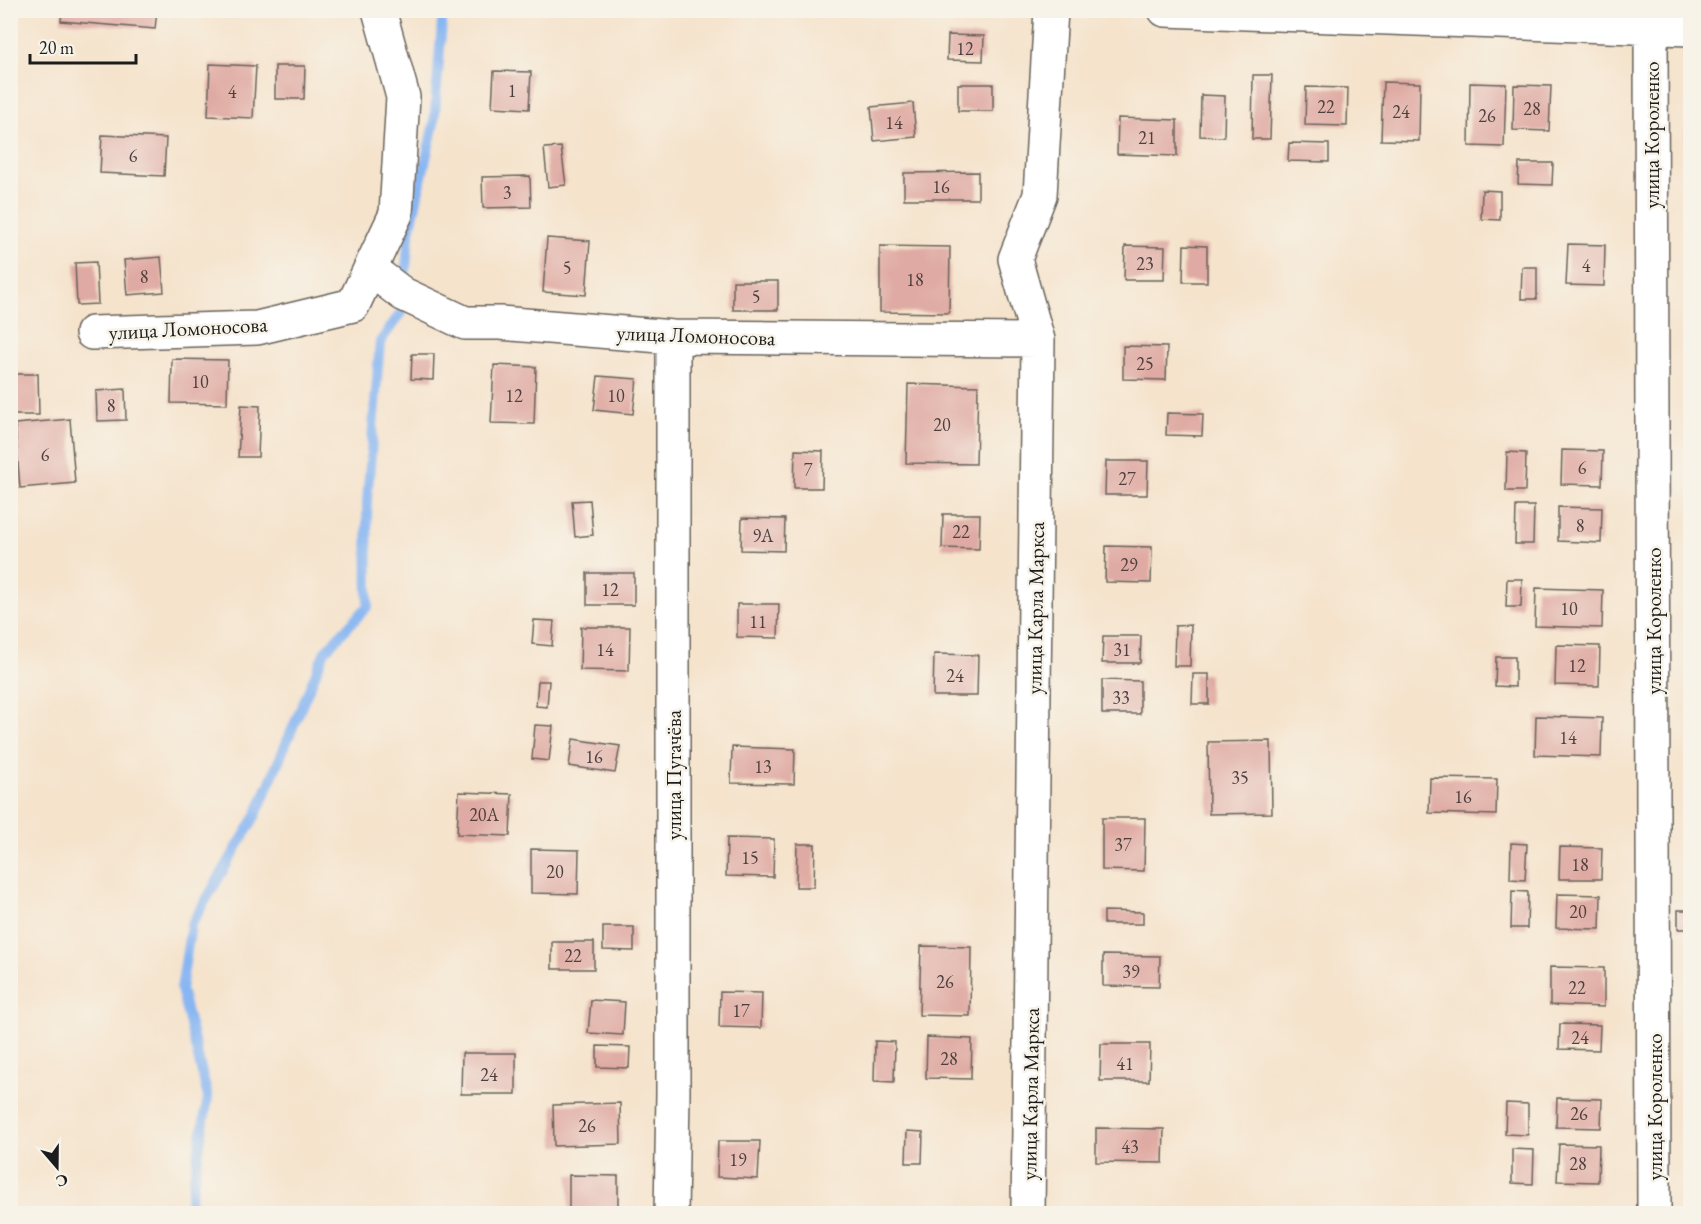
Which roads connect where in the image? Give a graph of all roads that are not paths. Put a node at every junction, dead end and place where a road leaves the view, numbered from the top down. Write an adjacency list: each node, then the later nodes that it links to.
1 (379, 10): 6 (street)
2 (1052, 10): 9 (street, улица Карла Маркса)
3 (1165, 10): 4 (street)
4 (1651, 28): 5 (street); 12 (street, улица Короленко)
5 (1690, 29)
6 (369, 269): 7 (street, улица Ломоносова); 8 (street, улица Ломоносова)
7 (92, 333)
8 (673, 337): 9 (street, улица Ломоносова); 10 (street, улица Пугачёва)
9 (1038, 340): 11 (street, улица Карла Маркса)
10 (671, 1214)
11 (1028, 1214)
12 (1654, 1214)

